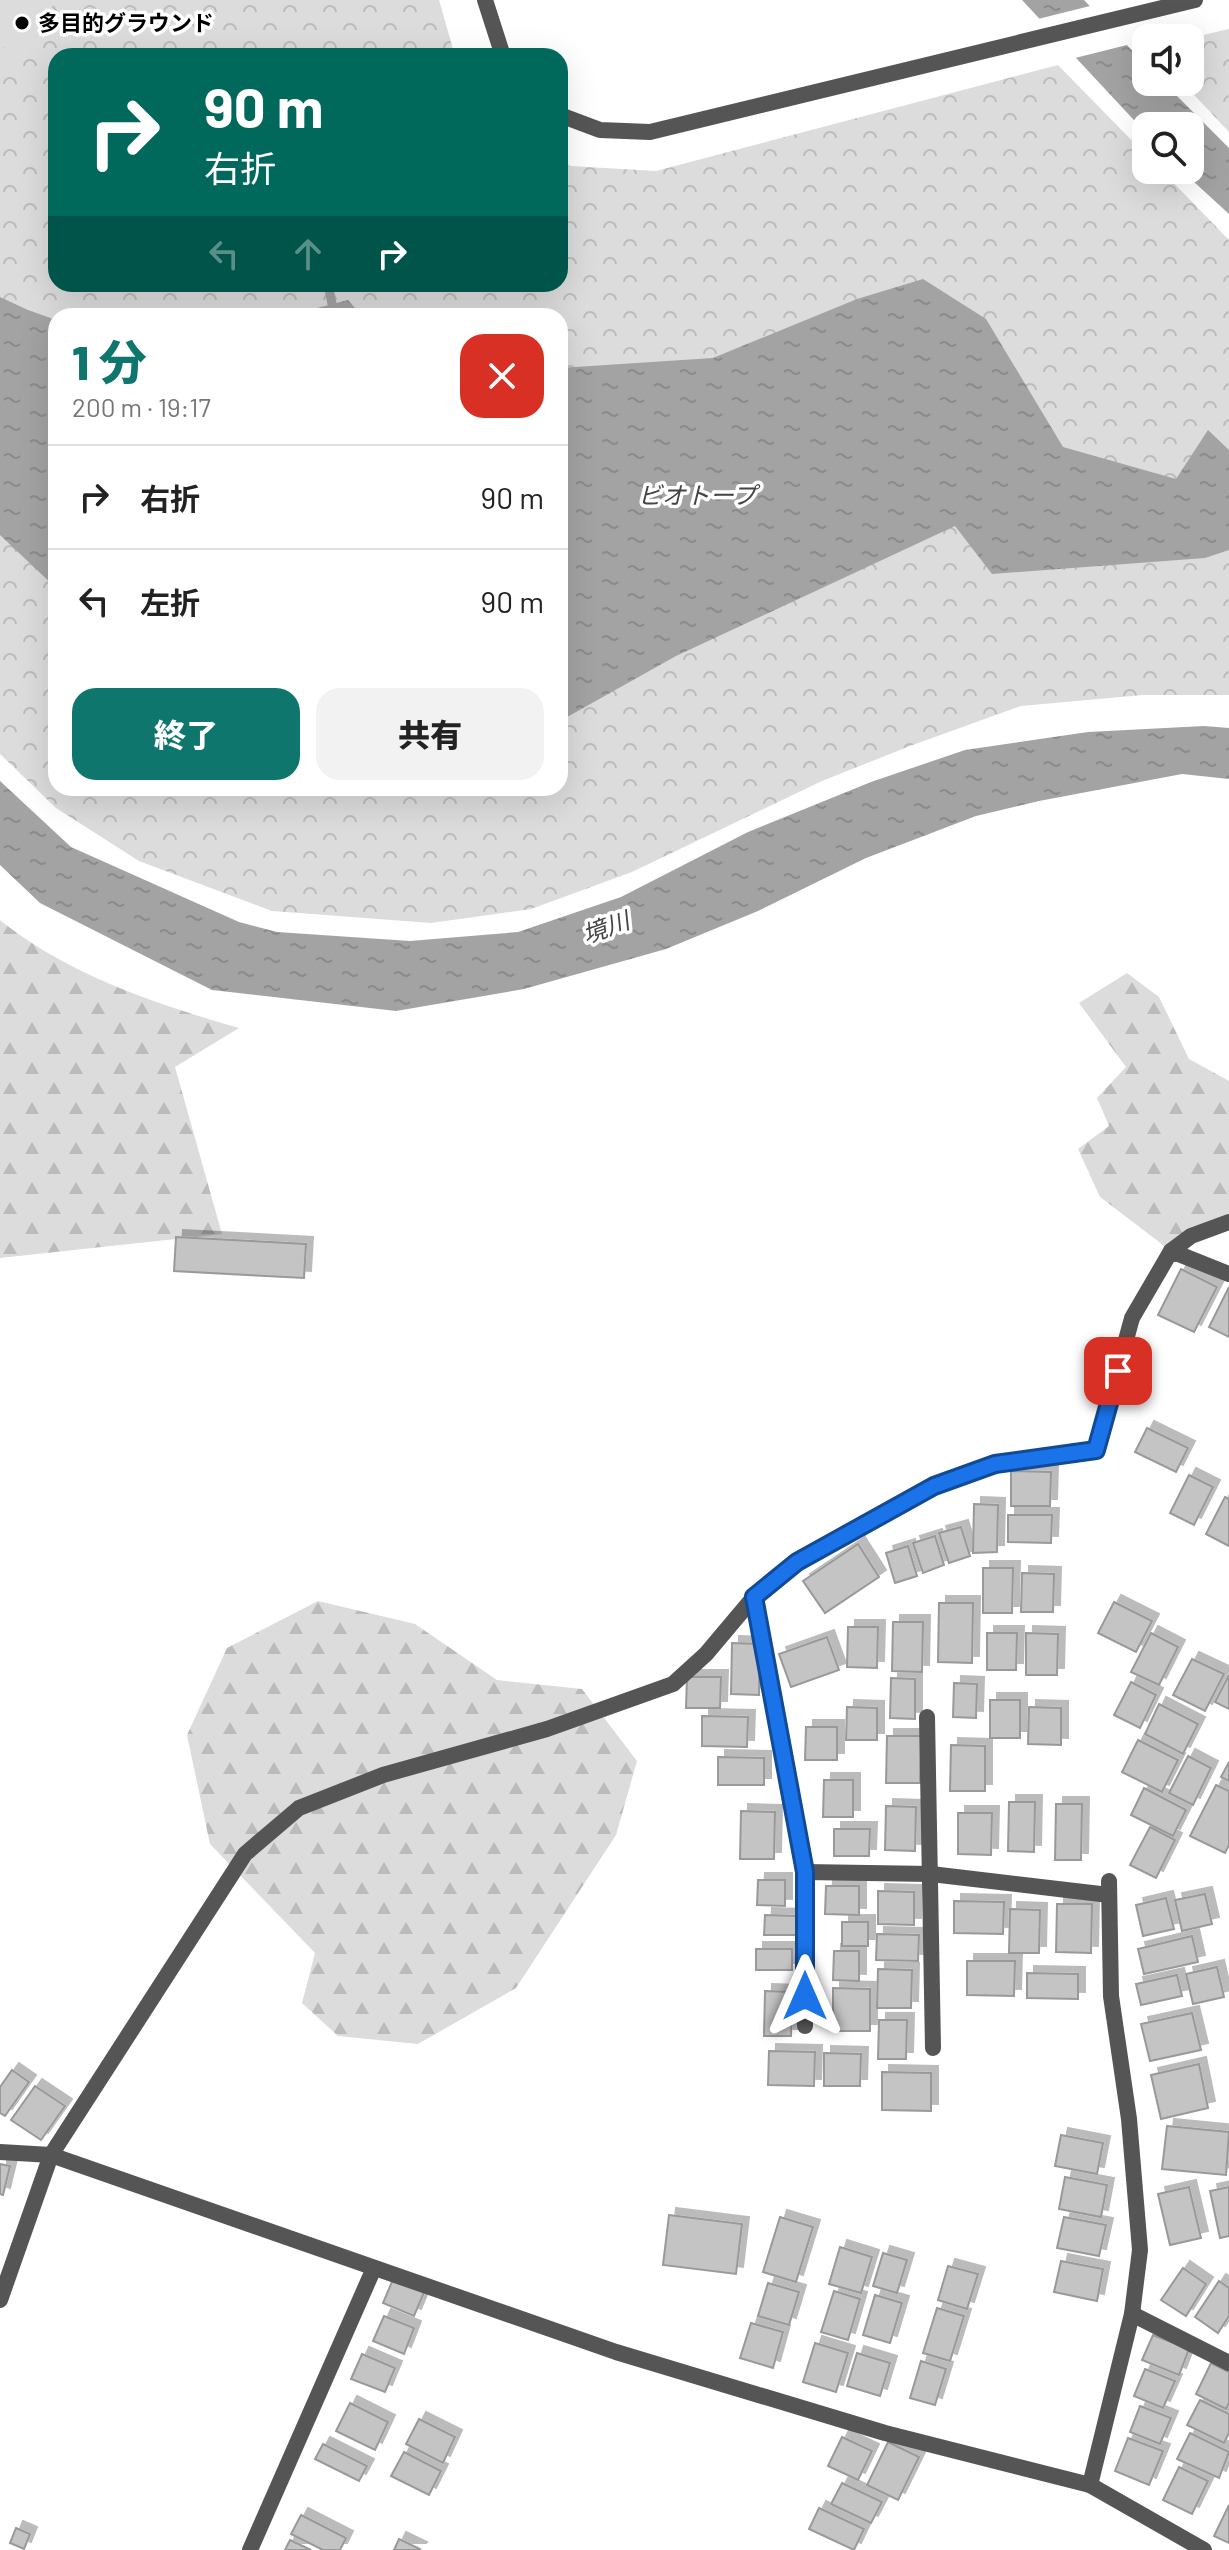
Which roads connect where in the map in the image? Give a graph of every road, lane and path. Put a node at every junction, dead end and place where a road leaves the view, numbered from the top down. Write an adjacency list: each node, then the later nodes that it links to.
1 (485, 0): 3 (street)
2 (1195, 0): 4 (street)
3 (500, 48)
4 (568, 118)
5 (1229, 1222): 6 (street)
6 (1171, 1251): 7 (street); 8 (street)
7 (1229, 1274)
8 (754, 1597): 10 (street); 15 (street)
9 (927, 1717): 11 (street)
10 (805, 1872): 11 (street); 12 (street)
11 (931, 1874): 13 (street); 18 (street)
12 (805, 2026)
13 (933, 2048)
14 (0, 2152): 15 (street)
15 (51, 2155): 16 (street); 17 (street)
16 (374, 2268): 20 (street); 21 (street)
17 (0, 2300)
18 (1132, 2314): 19 (street); 20 (street)
19 (1229, 2363)
20 (1090, 2485): 22 (street)
21 (250, 2550)
22 (1204, 2550)

